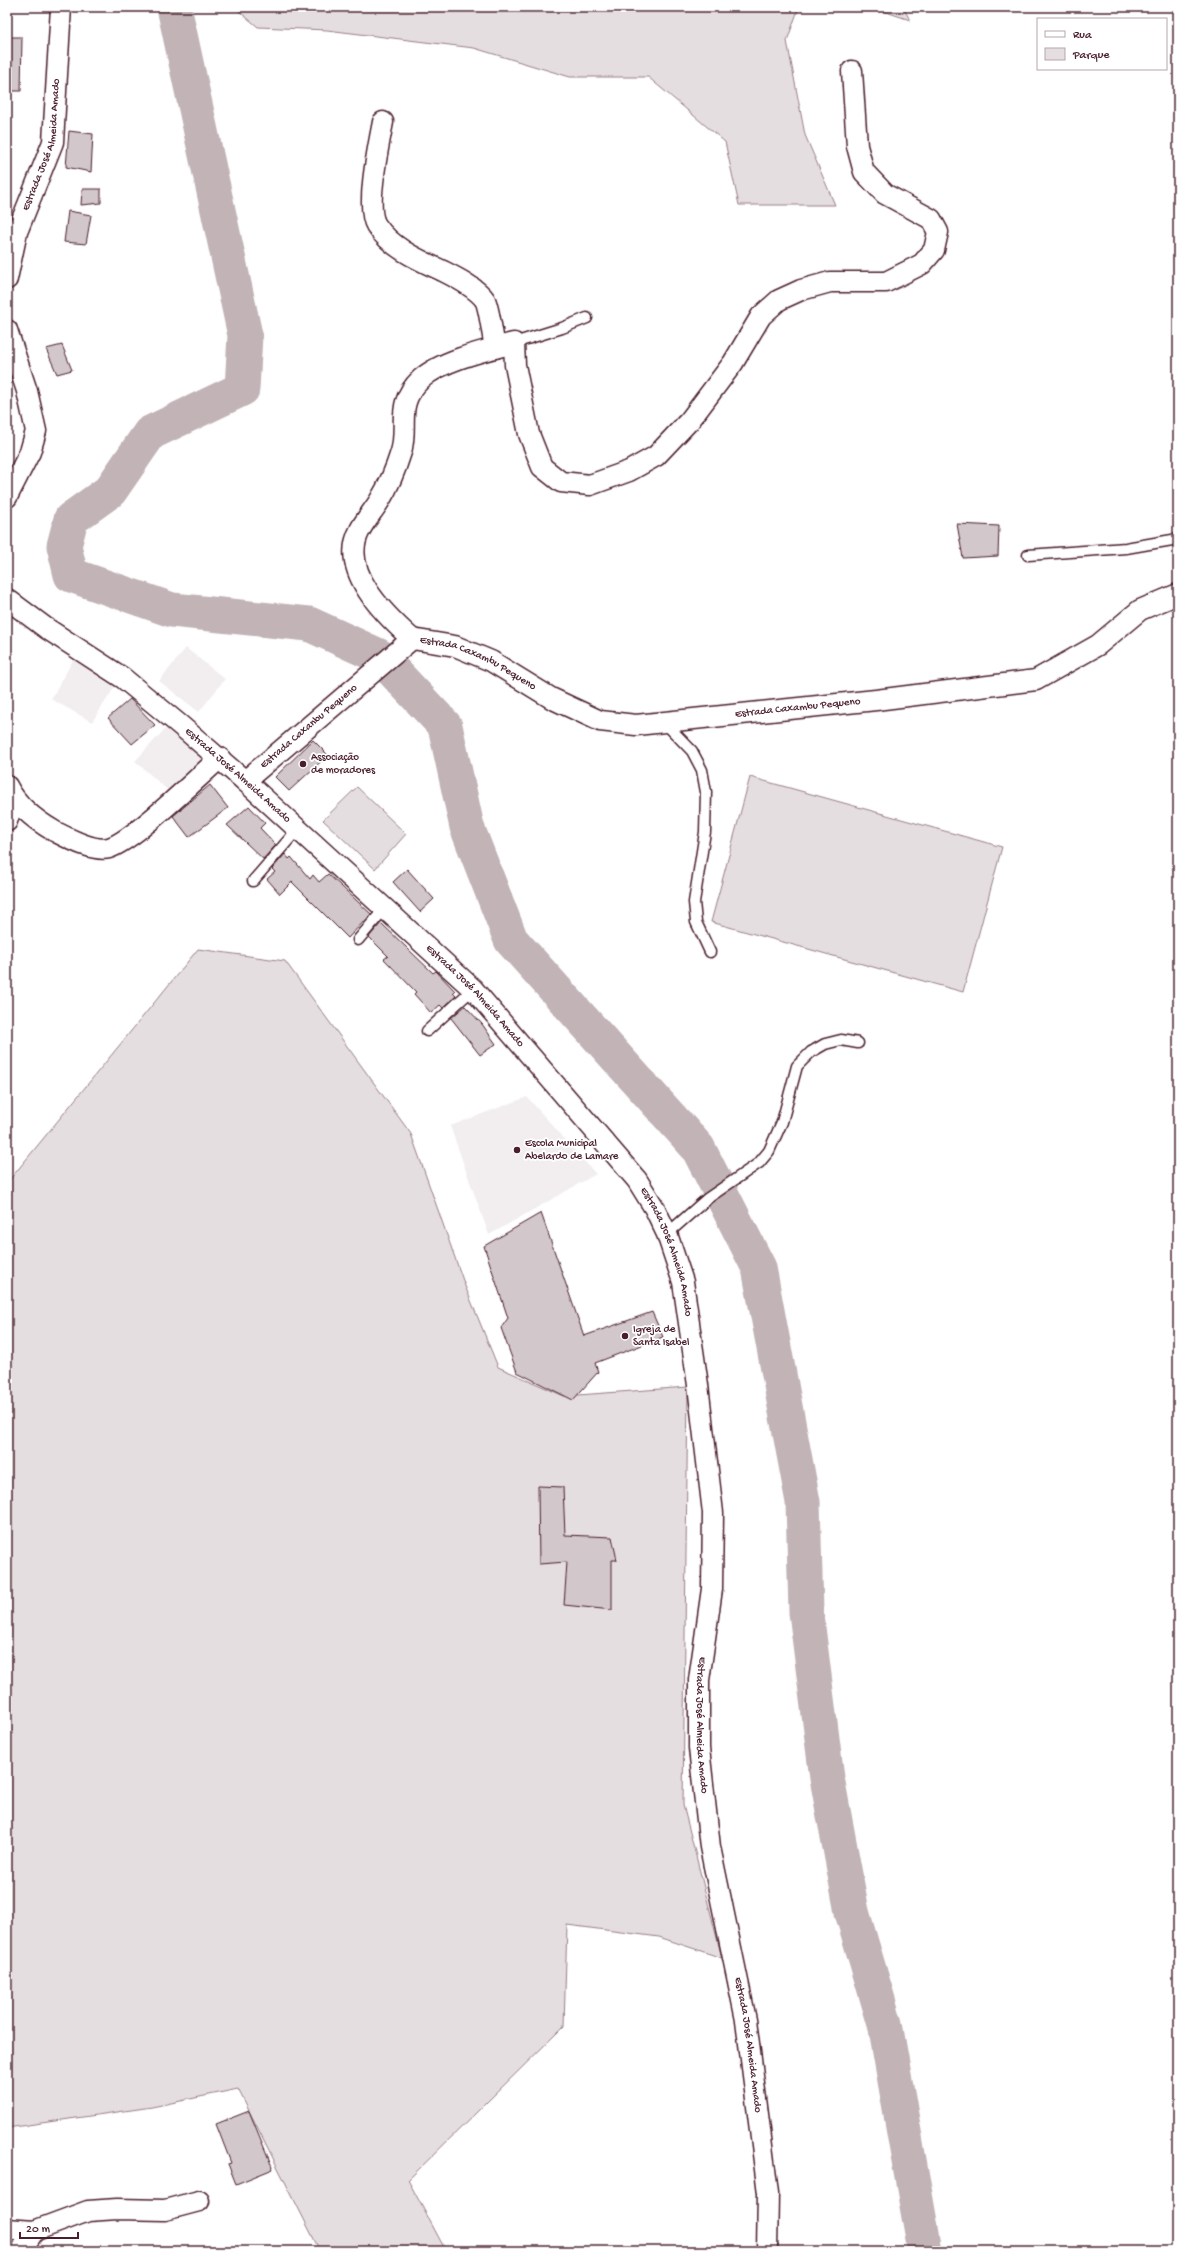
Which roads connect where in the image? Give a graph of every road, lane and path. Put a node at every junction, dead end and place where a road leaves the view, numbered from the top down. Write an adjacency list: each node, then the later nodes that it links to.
1 (61, 7): 4 (street, Estrada José Almeida Amado)
2 (852, 71): 7 (street)
3 (383, 122): 8 (street)
4 (7, 279)
5 (587, 318): 7 (lane)
6 (7, 330): 9 (street)
7 (514, 343): 8 (street)
8 (495, 348): 14 (street)
9 (7, 497)
10 (1178, 539): 11 (lane)
11 (1028, 555)
12 (1178, 594): 15 (street, Estrada Caxambu Pequeno)
13 (7, 599): 16 (street, Estrada José Almeida Amado)
14 (406, 644): 15 (street, Estrada Caxambu Pequeno); 17 (street, Estrada Caxanbu Pequeno)
15 (663, 721): 24 (lane)
16 (220, 758): 17 (street, Estrada José Almeida Amado); 18 (street)
17 (245, 781): 20 (street, Estrada José Almeida Amado)
18 (11, 793): 19 (street)
19 (7, 821)
20 (298, 830): 21 (lane); 22 (street, Estrada José Almeida Amado)
21 (253, 881)
22 (385, 908): 23 (lane); 25 (street, Estrada José Almeida Amado)
23 (358, 940)
24 (710, 952)
25 (473, 989): 26 (lane); 28 (street, Estrada José Almeida Amado)
26 (427, 1031)
27 (858, 1043): 28 (lane)
28 (667, 1234): 33 (street, Estrada José Almeida Amado)
29 (199, 2201): 31 (street)
30 (7, 2229): 31 (street)
31 (34, 2231): 32 (street)
32 (21, 2251)
33 (767, 2251)

